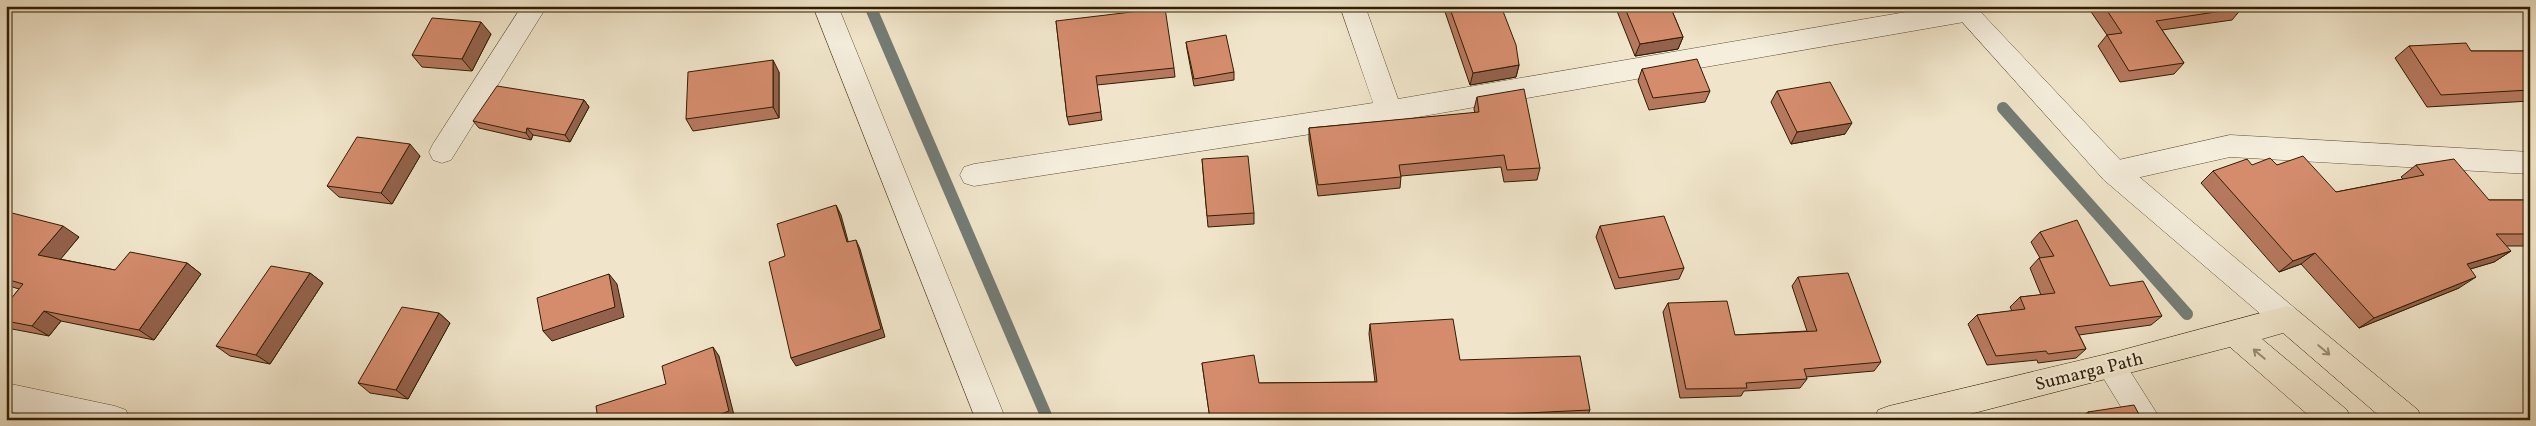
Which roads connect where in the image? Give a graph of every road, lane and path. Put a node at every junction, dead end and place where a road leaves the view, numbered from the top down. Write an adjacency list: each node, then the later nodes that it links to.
1 (534, 6): 6 (street)
2 (825, 6): 15 (street)
3 (1352, 6): 5 (street)
4 (1962, 9): 5 (street); 8 (street)
5 (1389, 111): 9 (street)
6 (442, 152)
7 (2530, 163): 8 (street)
8 (2114, 172): 10 (street)
9 (974, 174)
10 (2287, 319): 11 (main road, Sumarga Path); 19 (main road, one-way to 19)
11 (2234, 333): 12 (main road, Sumarga Path); 18 (main road, one-way to 11)
12 (2111, 366): 16 (main road, Sumarga Path); 17 (street)
13 (6, 397): 14 (street)
14 (115, 420)
15 (991, 420)
16 (1889, 420)
17 (2146, 420)
18 (2336, 420)
19 (2407, 420)

